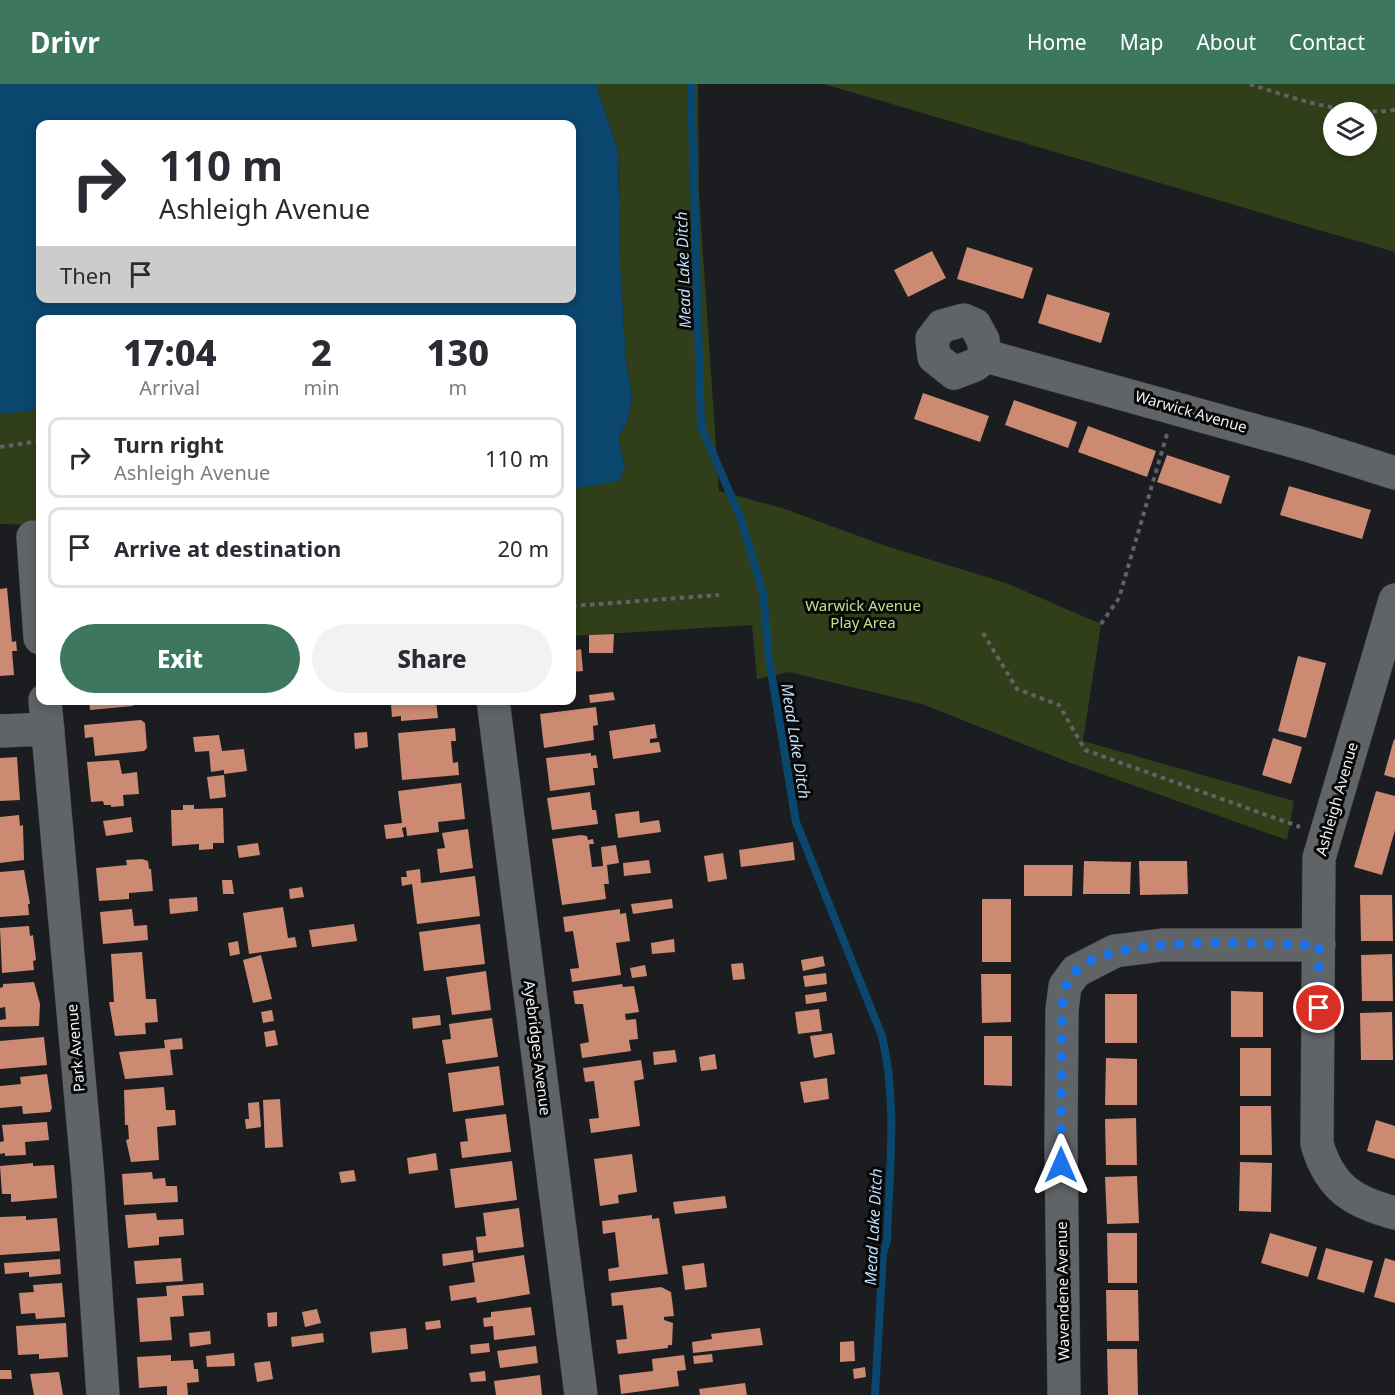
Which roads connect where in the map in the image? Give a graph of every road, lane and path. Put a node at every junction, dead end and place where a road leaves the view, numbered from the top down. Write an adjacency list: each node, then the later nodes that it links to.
1 (1250, 84): 2 (path)
2 (1395, 110)
3 (986, 356): 4 (street, Warwick Avenue)
4 (1174, 408): 7 (street, Warwick Avenue); 13 (path)
5 (36, 442): 6 (path)
6 (0, 447)
7 (1395, 473)
8 (33, 537): 9 (street)
9 (36, 580)
10 (719, 595): 12 (path)
11 (1395, 600): 18 (street, Ashleigh Avenue)
12 (576, 606)
13 (1101, 624)
14 (983, 633): 18 (path)
15 (494, 705): 22 (street, Ayebridges Avenue)
16 (46, 715): 17 (street); 21 (street, Park Avenue)
17 (0, 731)
18 (1326, 837): 19 (street, Ashleigh Avenue)
19 (1319, 945): 20 (street, Ashleigh Avenue); 23 (street, Wavendene Avenue)
20 (1395, 1213)
21 (103, 1395)
22 (581, 1395)
23 (1064, 1395)

